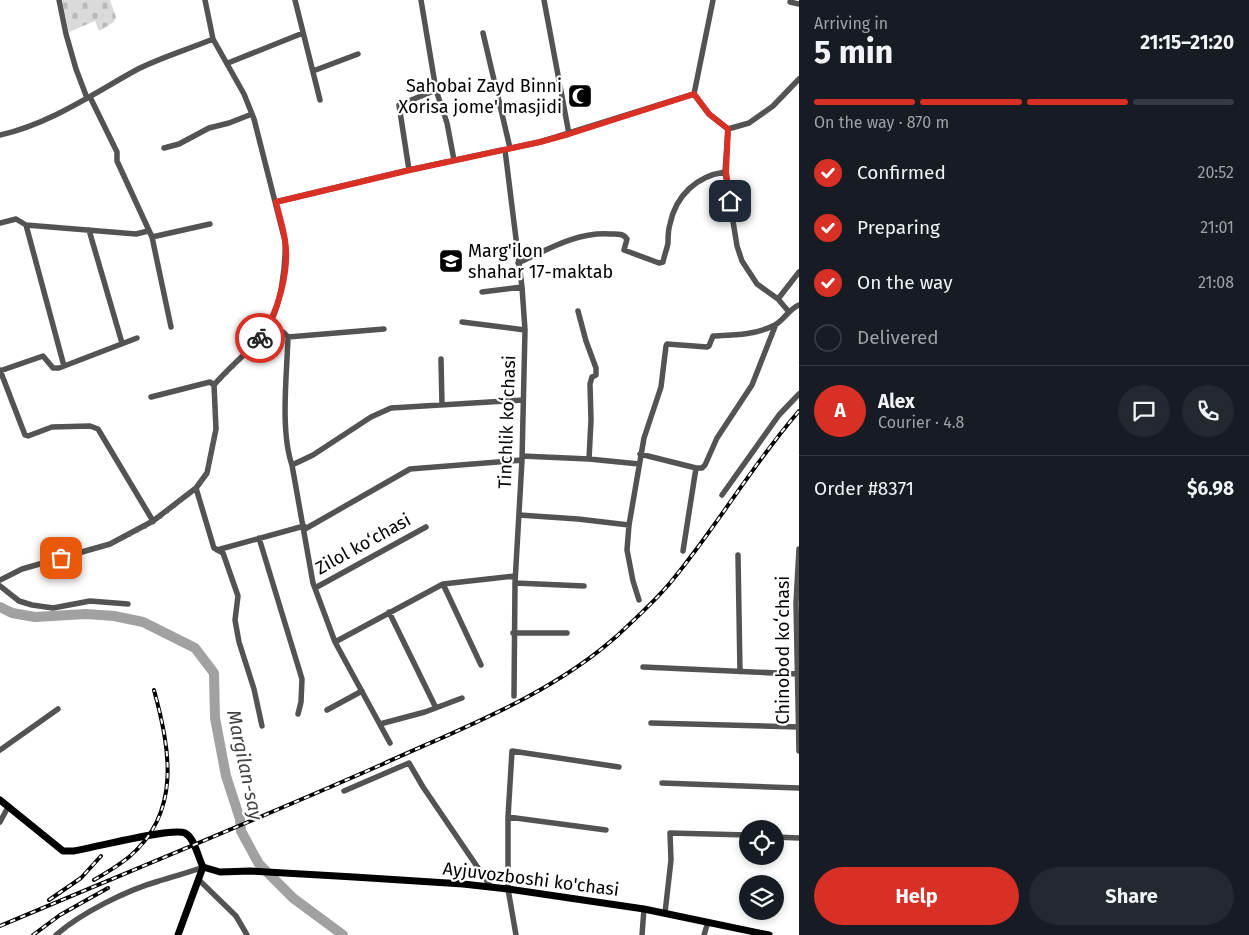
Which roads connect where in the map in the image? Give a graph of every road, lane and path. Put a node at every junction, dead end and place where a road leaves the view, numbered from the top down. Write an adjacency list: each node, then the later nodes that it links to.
1 (59, 0): 18 (street)
2 (205, 0): 11 (street)
3 (295, 0): 9 (street)
4 (421, 0): 16 (street)
5 (544, 0): 22 (street)
6 (713, 0): 17 (street)
7 (790, 2): 8 (street)
8 (799, 4)
9 (303, 33): 13 (street); 14 (street)
10 (483, 33): 25 (street, Tinchlik koʻchasi)
11 (213, 39): 13 (street); 18 (street)
12 (358, 54): 14 (street)
13 (228, 63): 20 (street)
14 (313, 71): 19 (street)
15 (799, 79): 21 (street)
16 (436, 90): 26 (street); 27 (street)
17 (694, 94): 21 (street); 22 (street)
18 (89, 97): 23 (street); 34 (street)
19 (320, 100)
20 (252, 114): 24 (street); 29 (street)
21 (728, 129): 28 (street)
22 (569, 134): 25 (street)
23 (0, 135)
24 (164, 148)
25 (508, 149): 26 (street); 36 (street, Tinchlik koʻchasi)
26 (454, 160): 27 (street)
27 (410, 170): 29 (street)
28 (726, 172): 36 (street); 40 (street)
29 (276, 202): 46 (street)
30 (0, 223): 32 (street)
31 (210, 224): 35 (street)
32 (26, 225): 33 (street); 54 (street)
33 (89, 230): 34 (street); 52 (street)
34 (148, 231): 35 (street)
35 (152, 237): 47 (street)
36 (518, 263): 38 (street, Tinchlik koʻchasi)
37 (799, 272): 40 (street)
38 (522, 288): 39 (street); 49 (street, Tinchlik koʻchasi)
39 (482, 292)
40 (778, 300): 43 (street)
41 (798, 308): 43 (street)
42 (578, 311): 63 (street)
43 (789, 312): 45 (street)
44 (462, 322): 49 (street)
45 (776, 324): 61 (street); 66 (street)
46 (269, 326): 50 (street); 56 (street)
47 (171, 327)
48 (384, 329): 50 (street)
49 (525, 330): 59 (street, Tinchlik koʻchasi)
50 (288, 337): 65 (street, Zilol ko‘chasi)
51 (137, 338): 52 (street)
52 (122, 343): 54 (street)
53 (441, 359): 60 (street)
54 (64, 366): 55 (street)
55 (0, 370): 70 (street)
56 (214, 385): 58 (street); 67 (street)
57 (799, 394): 68 (street)
58 (151, 397)
59 (523, 400): 60 (street); 62 (street, Tinchlik koʻchasi)
60 (442, 405): 65 (street)
61 (640, 454): 64 (street); 66 (street)
62 (522, 458): 63 (street); 69 (street, Tinchlik koʻchasi); 72 (street)
63 (589, 459): 64 (street)
64 (639, 464): 71 (street)
65 (292, 465): 72 (street, Zilol ko‘chasi)
66 (696, 468): 77 (street)
67 (196, 488): 70 (street); 76 (street)
68 (722, 495)
69 (519, 515): 71 (street); 79 (street, Tinchlik koʻchasi)
70 (153, 522): 80 (street)
71 (629, 526): 85 (street)
72 (304, 527): 74 (street); 84 (street, Zilol ko‘chasi)
73 (426, 527): 84 (street, Zilol ko‘chasi)
74 (259, 538): 76 (street); 101 (street)
75 (799, 549): 94 (street, Chinobod koʻchasi)
76 (217, 550): 104 (street)
77 (683, 551)
78 (738, 555): 93 (street)
79 (515, 579): 81 (street); 83 (street); 88 (street, Tinchlik koʻchasi)
80 (0, 580)
81 (443, 584): 87 (street); 91 (street)
82 (0, 586): 86 (street)
83 (584, 586)
84 (315, 588): 90 (street, Zilol ko‘chasi)
85 (639, 600)
86 (128, 604)
87 (389, 612): 90 (street); 98 (street)
88 (513, 633): 89 (street); 96 (street, Tinchlik koʻchasi)
89 (567, 633)
90 (335, 642): 95 (street, Zilol ko‘chasi)
91 (481, 665)
92 (643, 667): 93 (street)
93 (740, 672): 94 (street)
94 (798, 674): 105 (street, Chinobod koʻchasi)
95 (362, 691): 100 (street); 103 (street, Zilol ko‘chasi)
96 (514, 696)
97 (462, 698): 98 (street)
98 (436, 708): 103 (street)
99 (58, 709): 107 (street)
100 (327, 710)
101 (298, 714)
102 (651, 723): 105 (street)
103 (380, 724): 106 (street, Zilol ko‘chasi)
104 (262, 726)
105 (798, 727): 108 (street, Chinobod koʻchasi)
106 (390, 743)
107 (0, 750)
108 (799, 751)
109 (619, 767): 115 (street)
110 (662, 783): 111 (street)
111 (799, 788)
112 (344, 791): 123 (street)
113 (0, 800): 114 (main road)
114 (8, 807): 116 (street); 121 (main road)
115 (508, 817): 117 (street); 124 (street)
116 (0, 822)
117 (606, 830)
118 (739, 835): 126 (street)
119 (784, 837): 120 (street)
120 (799, 838)
121 (203, 867): 122 (main road); 123 (main road, Ayjuvozboshi ko'chasi); 129 (street)
122 (199, 880): 130 (main road); 131 (street)
123 (491, 887): 124 (main road, Ayjuvozboshi ko'chasi)
124 (508, 889): 125 (main road, Ayjuvozboshi ko'chasi); 132 (street)
125 (644, 909): 126 (main road, Ayjuvozboshi ko'chasi); 133 (street)
126 (665, 913): 127 (main road, Ayjuvozboshi ko'chasi)
127 (708, 922): 128 (main road, Ayjuvozboshi ko'chasi); 134 (street)
128 (756, 934): 135 (main road, Ayjuvozboshi ko'chasi)
129 (56, 935)
130 (178, 935)
131 (248, 935)
132 (516, 935)
133 (642, 935)
134 (704, 935)
135 (769, 935)

